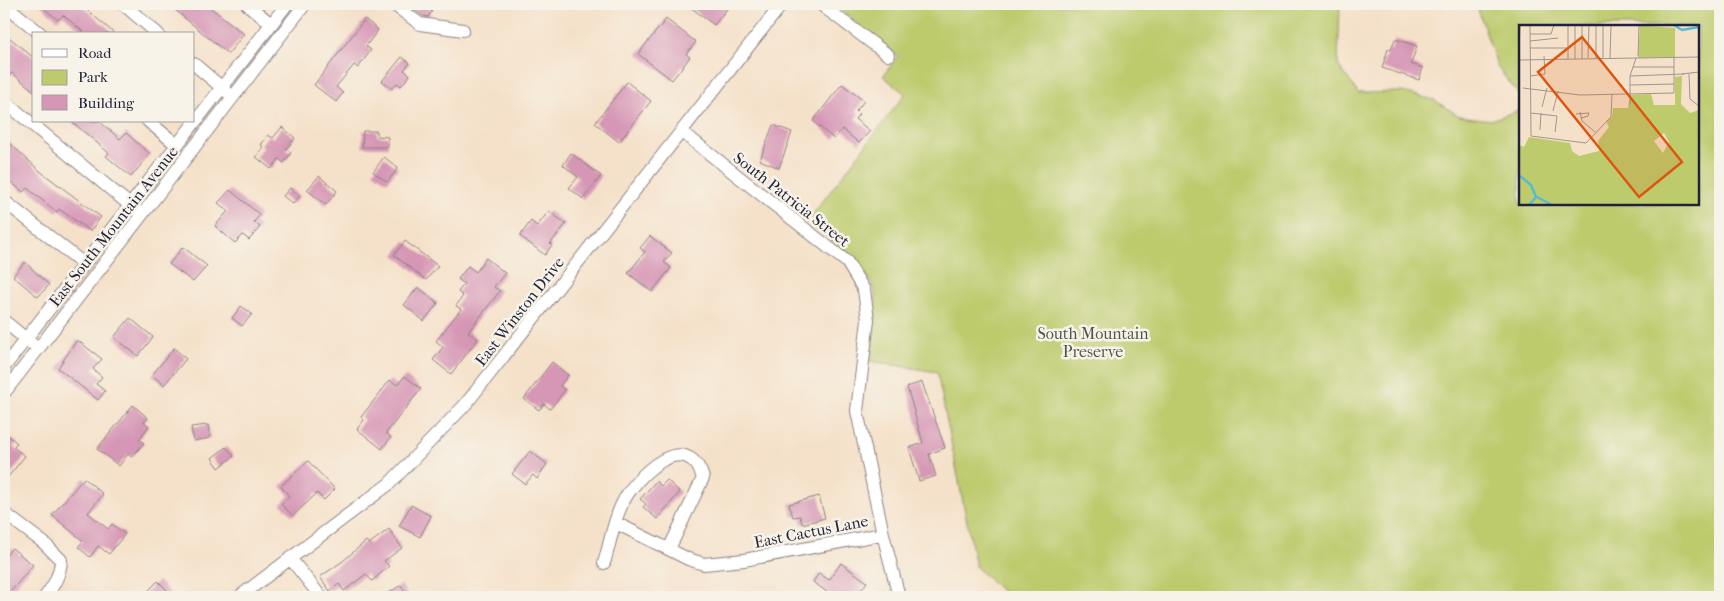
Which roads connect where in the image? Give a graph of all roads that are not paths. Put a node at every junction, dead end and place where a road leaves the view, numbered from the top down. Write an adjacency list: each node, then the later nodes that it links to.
1 (4, 4): 11 (street)
2 (123, 4): 12 (street)
3 (247, 4): 9 (street)
4 (287, 4): 9 (street, East South Mountain Avenue)
5 (305, 4): 16 (street, East South Mountain Avenue)
6 (393, 4): 10 (street)
7 (782, 4): 21 (street, East Winston Drive)
8 (820, 4): 13 (street)
9 (271, 24): 15 (street, East South Mountain Avenue)
10 (463, 30)
11 (39, 32)
12 (156, 32)
13 (888, 55)
14 (195, 65): 15 (street)
15 (221, 87): 16 (street); 18 (street, East South Mountain Avenue)
16 (233, 97): 25 (street, East South Mountain Avenue)
17 (4, 101): 24 (street)
18 (195, 121)
19 (149, 122): 22 (street)
20 (194, 122): 22 (street, East South Mountain Avenue)
21 (682, 132): 34 (street, South Patricia Street); 36 (street, East Winston Drive)
22 (177, 145): 24 (street, East South Mountain Avenue)
23 (4, 201): 26 (street)
24 (130, 205): 25 (street); 26 (street, East South Mountain Avenue)
25 (142, 214): 29 (street, East South Mountain Avenue)
26 (84, 264): 28 (street, East South Mountain Avenue)
27 (4, 321): 28 (street)
28 (26, 339): 29 (street); 30 (street, East South Mountain Avenue)
29 (38, 349): 31 (street, East South Mountain Avenue)
30 (4, 367)
31 (4, 393)
32 (4, 513): 38 (street)
33 (616, 523): 35 (street, East Cactus Lane); 35 (street); 37 (street)
34 (883, 534): 35 (street, East Cactus Lane); 41 (street, South Patricia Street)
35 (669, 549)
36 (290, 558): 39 (street, East Winston Drive); 40 (street)
37 (604, 563)
38 (45, 597)
39 (239, 597)
40 (321, 597)
41 (899, 597)

